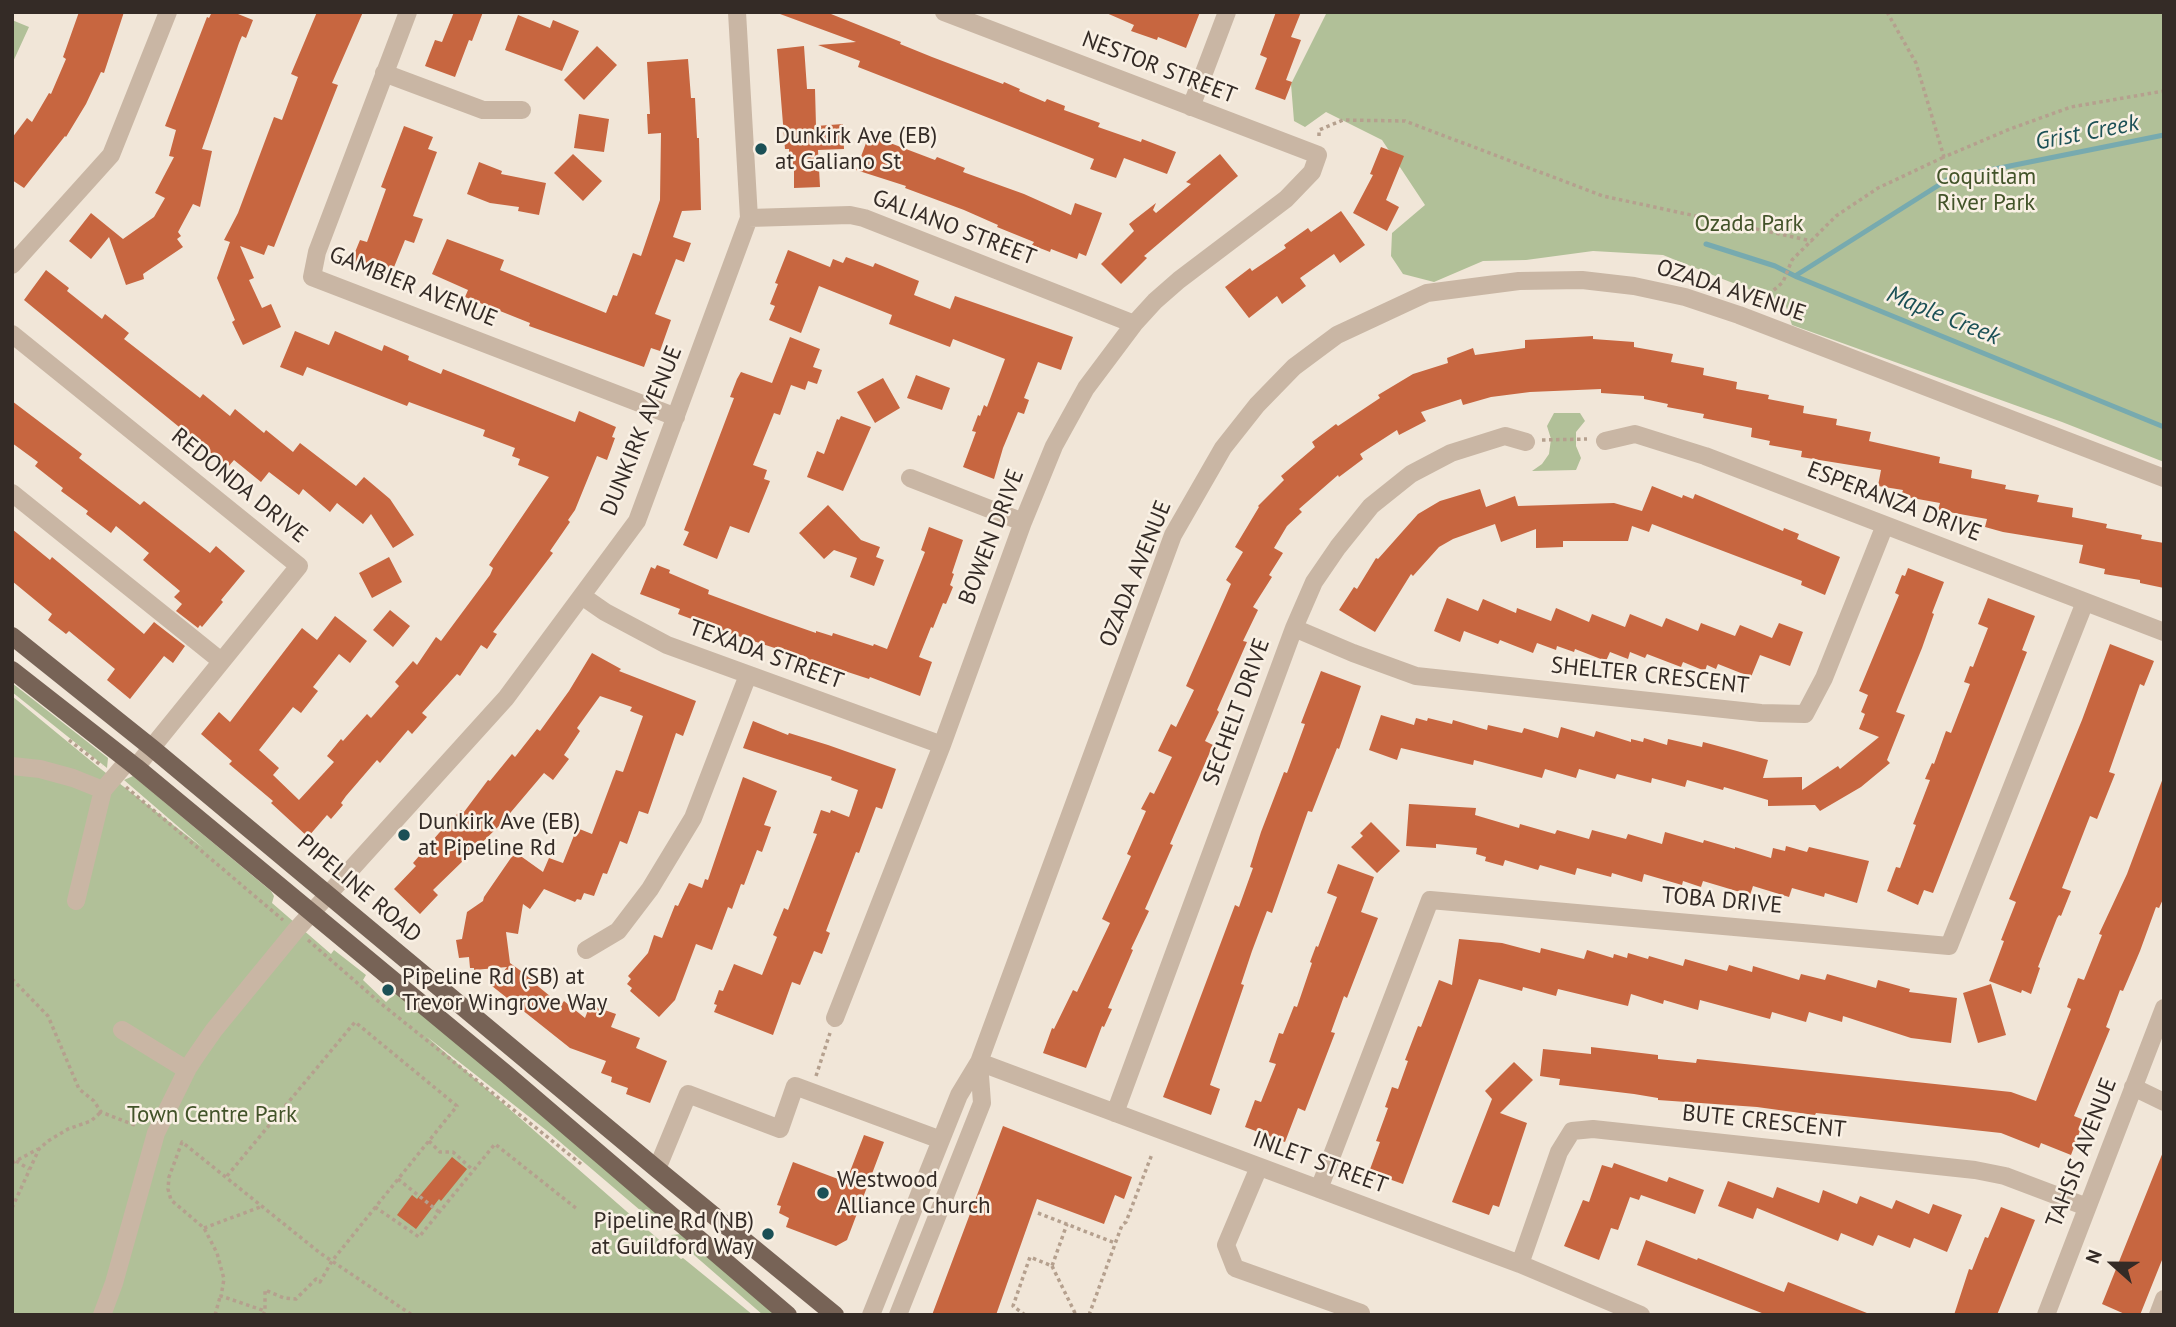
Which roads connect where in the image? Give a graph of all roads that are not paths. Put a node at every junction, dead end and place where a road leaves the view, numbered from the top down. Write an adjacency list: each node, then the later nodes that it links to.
1 (168, 12): 11 (street)
2 (408, 12): 6 (street, GAMBIER AVENUE)
3 (737, 12): 10 (street, DUNKIRK AVENUE)
4 (944, 12): 7 (street, NESTOR STREET)
5 (1227, 12): 7 (street)
6 (384, 73): 8 (street); 14 (street, GAMBIER AVENUE)
7 (1191, 107): 9 (street, NESTOR STREET)
8 (522, 110)
9 (1318, 155): 12 (street, BOWEN DRIVE)
10 (749, 218): 12 (street, GALIANO STREET); 14 (street, DUNKIRK AVENUE)
11 (12, 265)
12 (1134, 324): 20 (street, BOWEN DRIVE)
13 (12, 334): 27 (street, REDONDA DRIVE)
14 (676, 417): 22 (street, DUNKIRK AVENUE)
15 (1605, 441): 21 (street, ESPERANZA DRIVE)
16 (1526, 442): 24 (street, SECHELT DRIVE)
17 (909, 478): 20 (street)
18 (2164, 478): 42 (street, OZADA AVENUE)
19 (12, 494): 27 (street)
20 (1023, 522): 30 (street, BOWEN DRIVE)
21 (1885, 525): 23 (street, ESPERANZA DRIVE); 24 (street, SHELTER CRESCENT)
22 (582, 596): 29 (street, TEXADA STREET); 35 (street, DUNKIRK AVENUE)
23 (2085, 602): 25 (street, ESPERANZA DRIVE); 50 (street, TOBA DRIVE)
24 (1294, 628): 46 (street, SECHELT DRIVE)
25 (2164, 632)
26 (12, 636): 31 (main road, PIPELINE ROAD)
27 (221, 661): 31 (street, REDONDA DRIVE)
28 (12, 670): 32 (main road)
29 (748, 675): 30 (street, TEXADA STREET); 38 (street)
30 (942, 745): 40 (street, BOWEN DRIVE)
31 (152, 748): 32 (street, REDONDA DRIVE); 35 (main road, PIPELINE ROAD)
32 (132, 764): 34 (street, REDONDA DRIVE); 37 (main road)
33 (12, 766): 34 (street)
34 (108, 784): 36 (street)
35 (327, 894): 37 (street, DUNKIRK AVENUE); 49 (main road, PIPELINE ROAD)
36 (76, 901)
37 (310, 914): 43 (street, DUNKIRK AVENUE); 56 (main road)
38 (586, 950)
39 (2164, 1008): 44 (street, TAHSIS AVENUE)
40 (835, 1018)
41 (122, 1030): 43 (street)
42 (979, 1062): 46 (street, INLET STREET); 47 (street, OZADA AVENUE); 59 (street, OZADA AVENUE)
43 (187, 1070): 55 (street, DUNKIRK AVENUE)
44 (2133, 1087): 45 (street); 51 (street, TAHSIS AVENUE)
45 (2164, 1102)
46 (1115, 1113): 48 (street, INLET STREET)
47 (940, 1140): 49 (street); 58 (street, OZADA AVENUE)
48 (1259, 1167): 50 (street, INLET STREET); 54 (street)
49 (657, 1170): 57 (main road, PIPELINE ROAD)
50 (1319, 1189): 52 (street, INLET STREET)
51 (2087, 1207): 52 (street, BUTE CRESCENT); 61 (street, TAHSIS AVENUE)
52 (1520, 1264): 60 (street, INLET STREET)
53 (2164, 1299): 62 (street)
54 (1361, 1313)
55 (102, 1315)
56 (788, 1315)
57 (835, 1315)
58 (871, 1315)
59 (898, 1315)
60 (1641, 1315)
61 (2046, 1315)
62 (2158, 1315)

